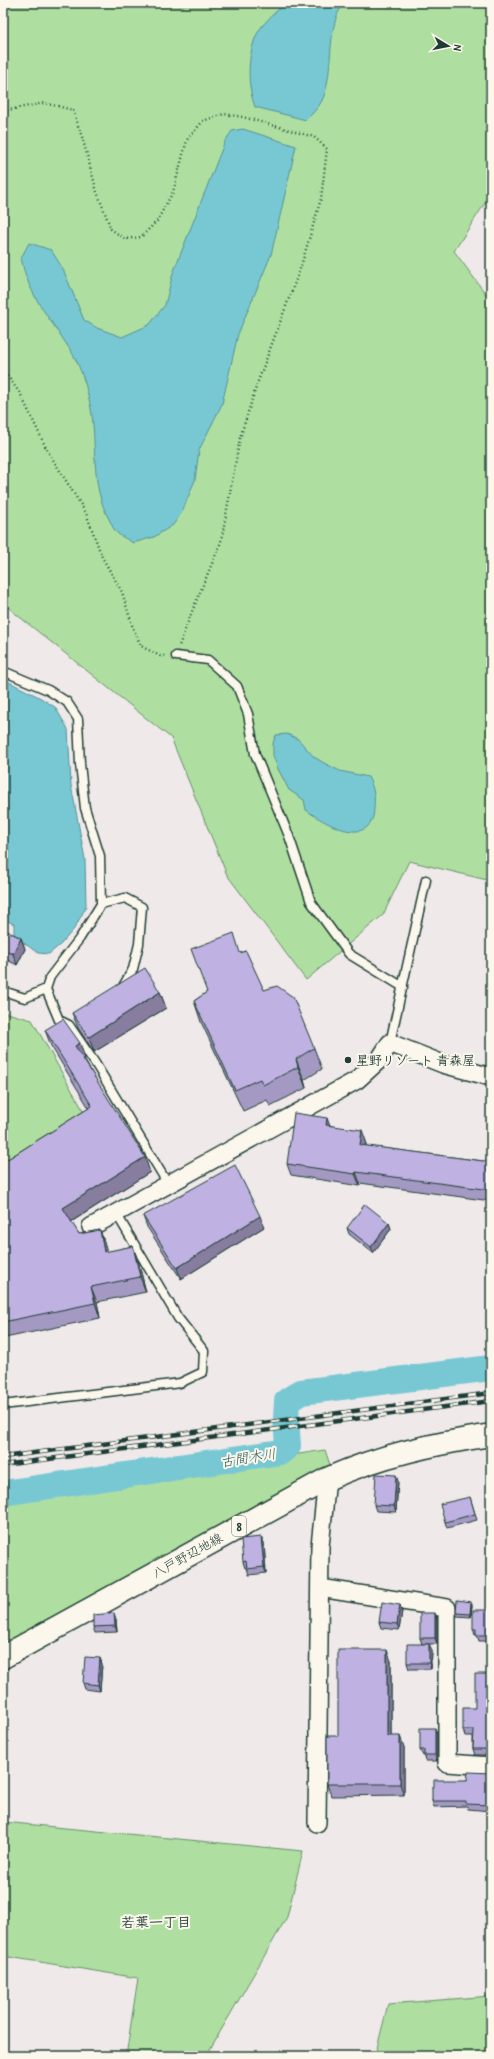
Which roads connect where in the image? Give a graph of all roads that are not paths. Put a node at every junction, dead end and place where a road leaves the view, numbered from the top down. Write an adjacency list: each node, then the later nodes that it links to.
1 (176, 656): 5 (lane)
2 (3, 671): 4 (lane)
3 (426, 880): 5 (lane)
4 (102, 904): 6 (lane); 8 (lane)
5 (403, 987): 9 (lane)
6 (46, 988): 7 (lane); 11 (lane)
7 (3, 991)
8 (114, 995)
9 (390, 1043): 10 (street); 11 (street)
10 (491, 1077)
11 (168, 1184): 12 (street)
12 (116, 1213): 13 (street); 14 (lane)
13 (91, 1227)
14 (3, 1405)
15 (491, 1435): 16 (main road, 八戸野辺地線 / 8)
16 (327, 1478): 17 (street); 18 (main road, 八戸野辺地線 / 8)
17 (320, 1588): 19 (street); 20 (street)
18 (3, 1657)
19 (491, 1766)
20 (317, 1823)

